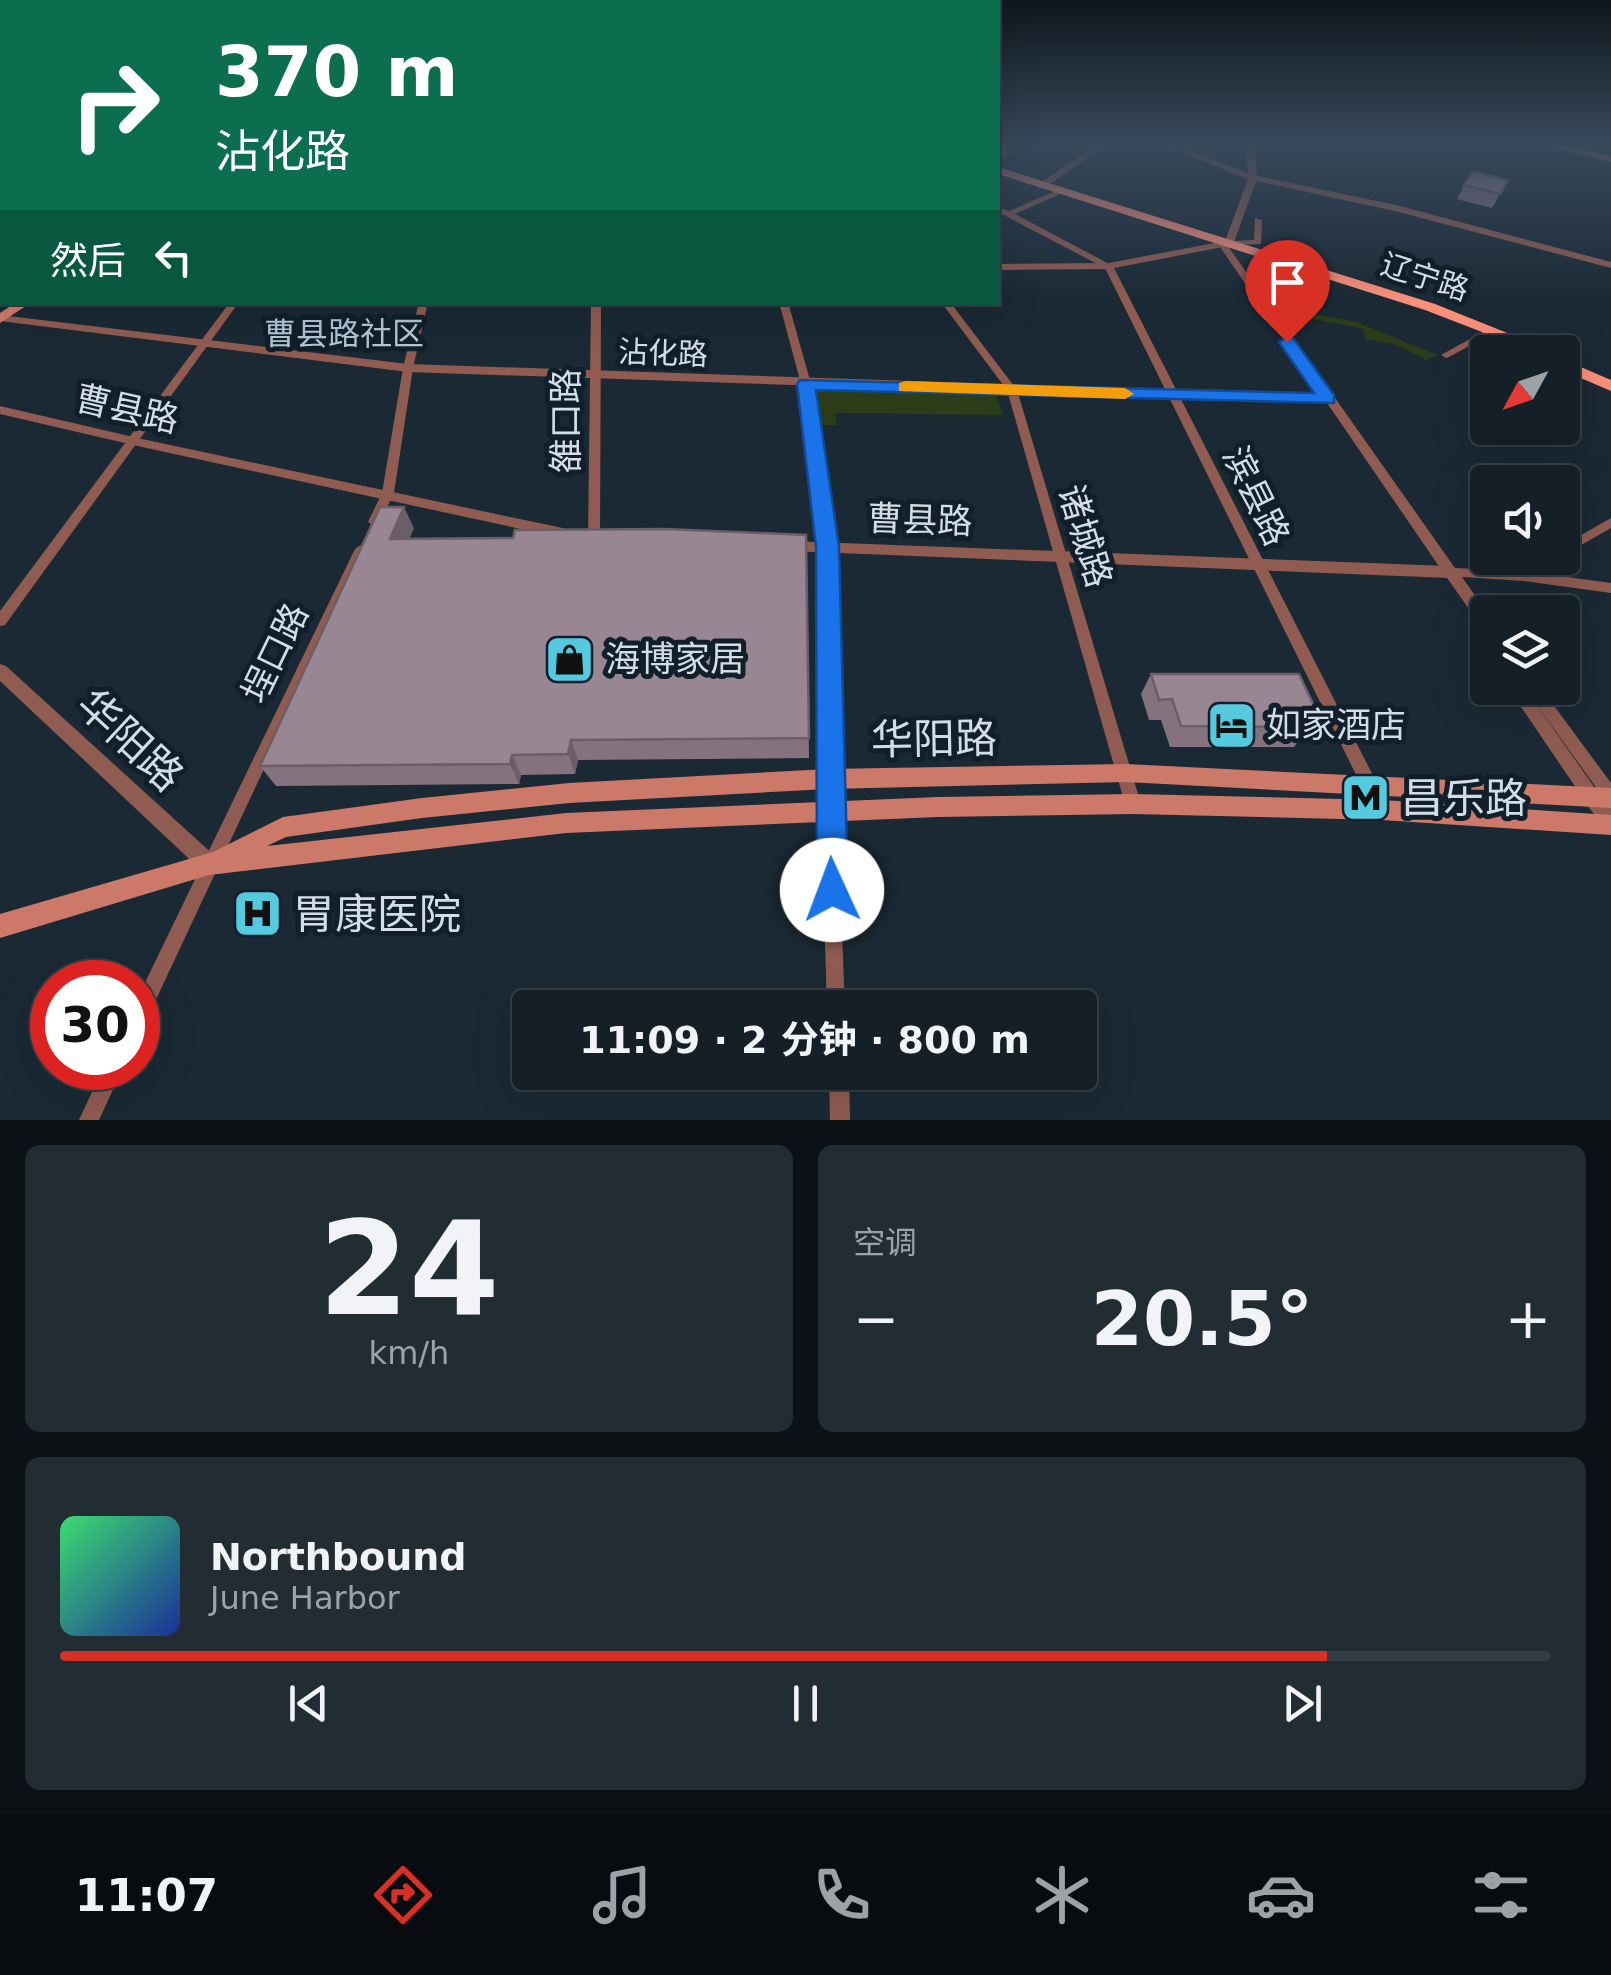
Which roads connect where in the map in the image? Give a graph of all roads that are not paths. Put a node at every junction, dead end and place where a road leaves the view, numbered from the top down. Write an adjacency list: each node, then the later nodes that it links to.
1 (1053, 195): 7 (street)
2 (1072, 195): 9 (main road, 辽宁路)
3 (1075, 195): 9 (main road, 辽宁路)
4 (1242, 195): 9 (street)
5 (1335, 195): 10 (street)
6 (1000, 210): 7 (street)
7 (1009, 214): 11 (street)
8 (1258, 220): 9 (street)
9 (1223, 239): 11 (street); 20 (main road, 辽宁路); 22 (main road, 辽宁路); 32 (street)
10 (1611, 265)
11 (1110, 266): 12 (street); 31 (street, 滨县路)
12 (1000, 267)
13 (21, 305): 19 (main road)
14 (233, 305): 23 (street)
15 (423, 305): 25 (street, 埕口路)
16 (596, 305): 27 (street, 雒口路)
17 (783, 305): 28 (street)
18 (947, 305): 30 (street, 诸城路)
19 (0, 319): 23 (street, 沾化路)
20 (1488, 332): 21 (main road, 辽宁路); 24 (street)
21 (1495, 335)
22 (1505, 335)
23 (208, 341): 25 (street, 沾化路); 34 (street)
24 (1446, 355)
25 (408, 368): 27 (street, 沾化路); 35 (street, 埕口路)
26 (1580, 370): 29 (main road)
27 (593, 375): 28 (street, 沾化路); 37 (street, 雒口路)
28 (806, 384): 30 (street, 沾化路); 41 (street)
29 (1611, 384)
30 (1012, 390): 31 (street, 沾化路); 42 (street, 诸城路)
31 (1173, 395): 32 (street, 沾化路); 43 (street, 滨县路)
32 (1327, 399): 44 (street)
33 (0, 410): 34 (street, 曹县路)
34 (134, 444): 35 (street, 曹县路); 48 (street)
35 (388, 493): 37 (street, 曹县路); 59 (street, 埕口路)
36 (1611, 522): 39 (street)
37 (594, 540): 38 (street, 曹县路)
38 (613, 540)
39 (1580, 541)
40 (769, 545): 41 (street, 曹县路)
41 (828, 547): 42 (street, 曹县路); 52 (street)
42 (1058, 554): 43 (street, 曹县路); 51 (street, 诸城路)
43 (1255, 563): 44 (street, 曹县路); 53 (street, 滨县路)
44 (1448, 572): 45 (street, 曹县路); 47 (street)
45 (1524, 576): 46 (street, 曹县路)
46 (1611, 588)
47 (1470, 602)
48 (0, 621)
49 (0, 671): 59 (street, 华阳路)
50 (1528, 705): 54 (street)
51 (1126, 773): 52 (main road, 华阳路); 53 (main road, 华阳路); 55 (street, 诸城路)
52 (828, 778): 57 (street); 59 (main road, 华阳路)
53 (1367, 782): 54 (main road, 华阳路); 56 (street, 滨县路)
54 (1605, 796): 58 (street)
55 (1134, 804): 56 (main road, 华阳路); 57 (main road, 华阳路)
56 (1382, 810): 58 (main road, 华阳路)
57 (830, 811): 59 (main road, 华阳路); 62 (street)
58 (1611, 822)
59 (209, 864): 60 (main road); 61 (street, 埕口路)
60 (0, 926)
61 (160, 969)
62 (835, 990)
63 (103, 1090): 65 (street)
64 (839, 1090): 66 (street)
65 (89, 1120)
66 (840, 1120)

